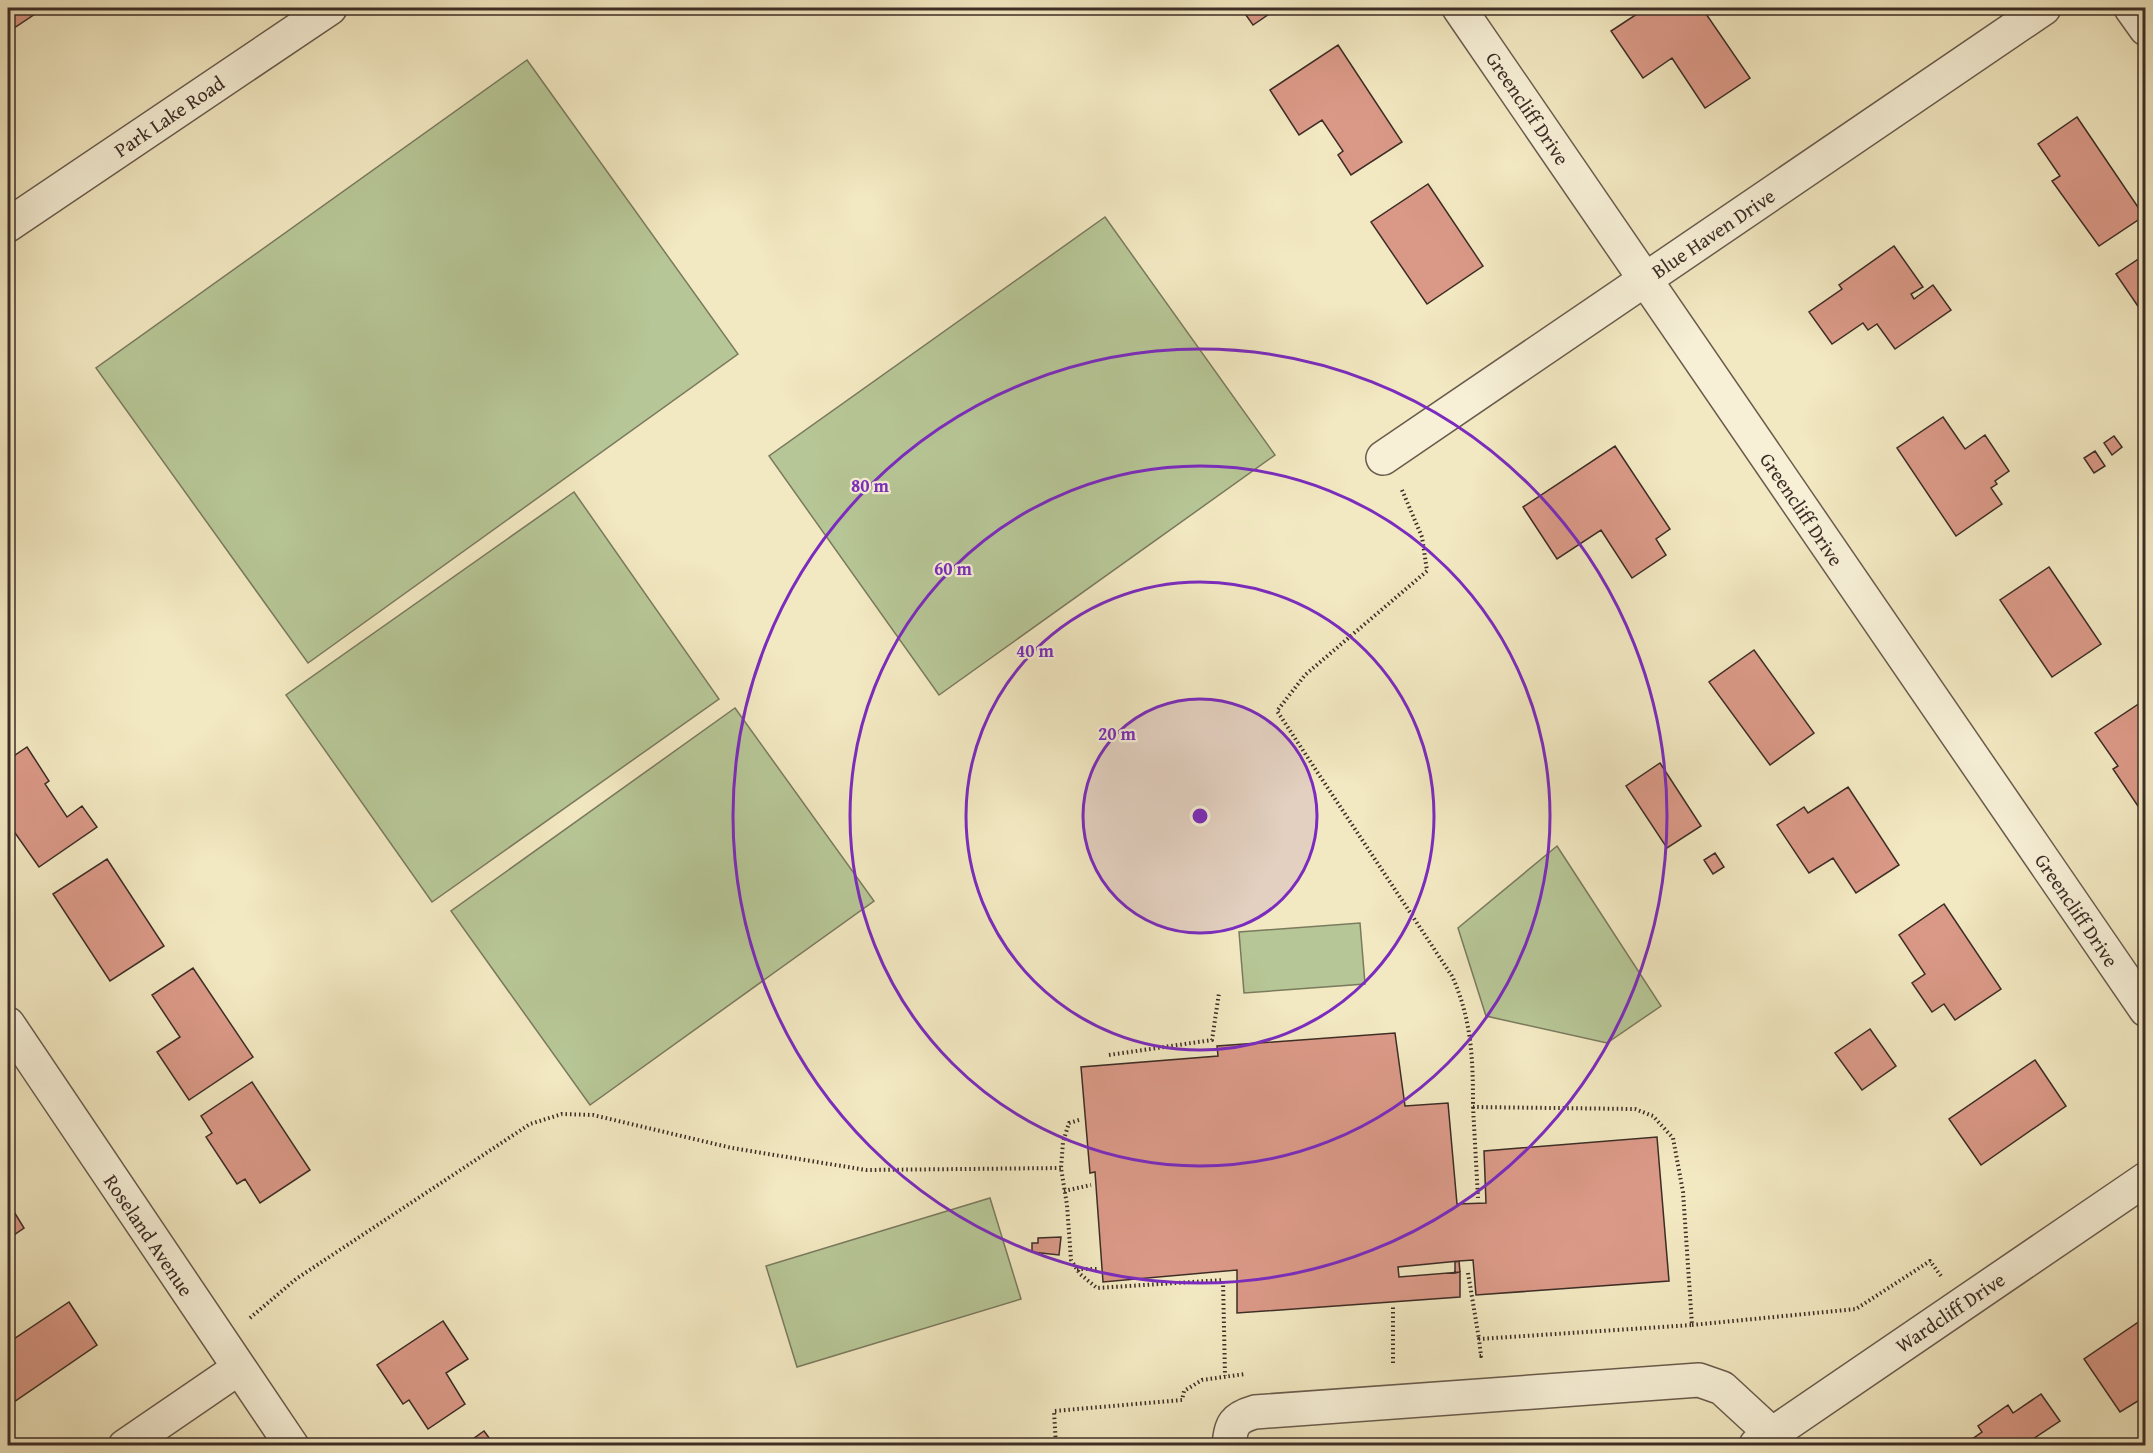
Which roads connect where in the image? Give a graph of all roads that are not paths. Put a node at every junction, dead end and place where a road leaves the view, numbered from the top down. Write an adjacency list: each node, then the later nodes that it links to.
1 (330, 8): 6 (street, Park Lake Road)
2 (1459, 8): 7 (street, Greencliff Drive)
3 (2044, 8): 7 (street, Blue Haven Drive)
4 (2131, 8): 5 (street)
5 (2145, 29)
6 (8, 225)
7 (1645, 280): 8 (street, Blue Haven Drive); 9 (street, Greencliff Drive)
8 (1383, 458)
9 (2145, 1010)
10 (8, 1024): 12 (street, Roseland Avenue)
11 (2145, 1179): 13 (street, Wardcliff Drive)
12 (239, 1368): 14 (street); 15 (street, Roseland Avenue)
13 (1764, 1440): 16 (street)
14 (125, 1446)
15 (292, 1446)
16 (1228, 1446)

